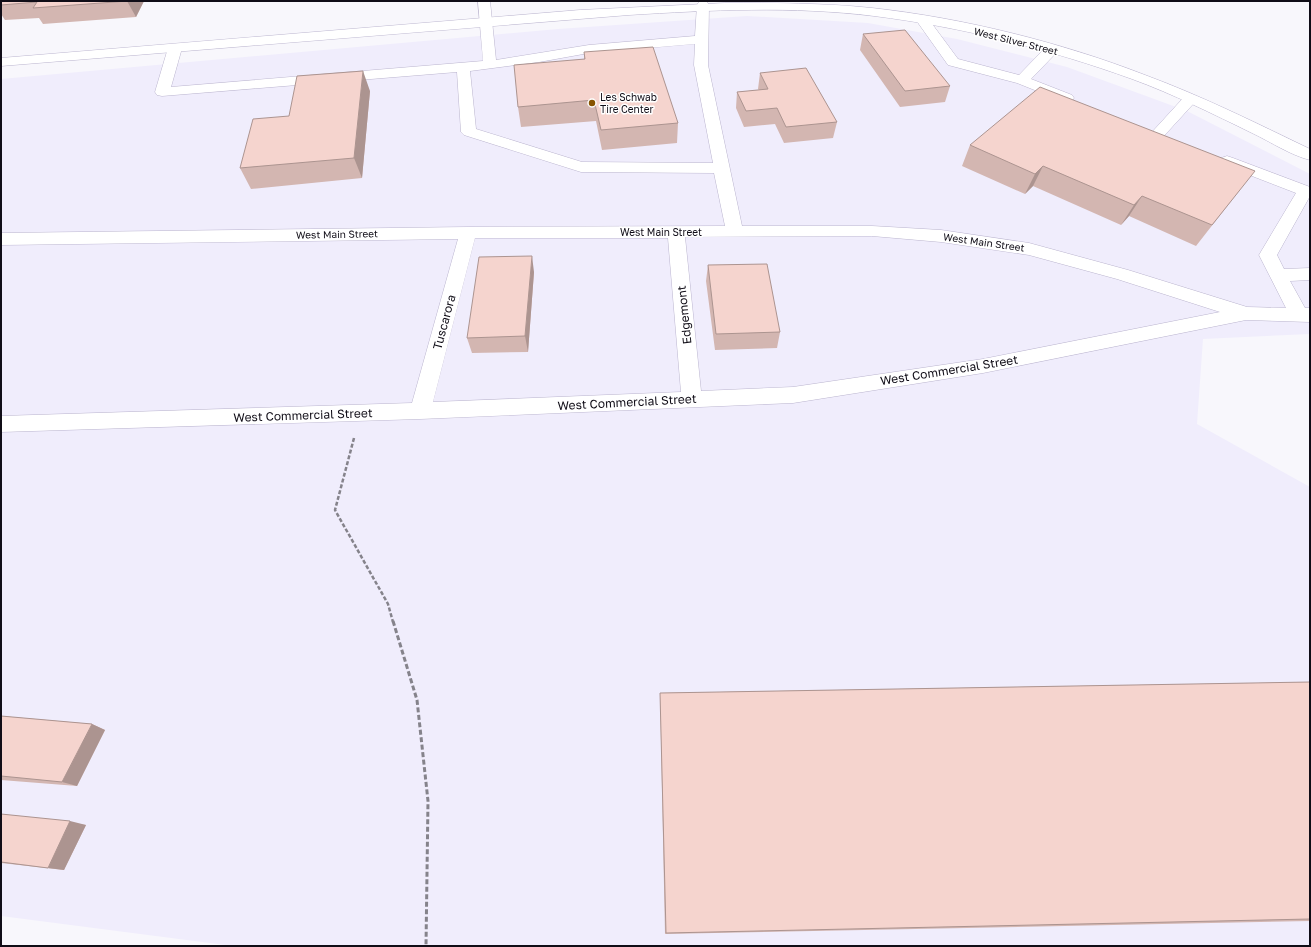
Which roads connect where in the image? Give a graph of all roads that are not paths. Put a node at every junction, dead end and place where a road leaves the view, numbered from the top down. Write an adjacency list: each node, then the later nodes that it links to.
1 (484, 1): 4 (street)
2 (703, 5): 3 (street, West Silver Street); 4 (street, West Silver Street); 5 (street)
3 (922, 20): 7 (street, West Silver Street); 11 (street)
4 (485, 22): 6 (street, West Silver Street); 9 (street)
5 (702, 40): 9 (street); 19 (street)
6 (175, 48): 8 (street, West Silver Street); 10 (street)
7 (1052, 49): 11 (street); 12 (street, West Silver Street)
8 (1, 62)
9 (490, 65): 10 (street)
10 (464, 67): 19 (street)
11 (1022, 80): 13 (street)
12 (1190, 99): 15 (street); 17 (street, West Silver Street)
13 (1079, 103)
14 (1143, 128): 15 (street)
15 (1158, 134): 16 (street)
16 (1172, 140)
17 (1310, 155)
18 (1216, 157): 20 (street)
19 (721, 168): 22 (street)
20 (1307, 192): 27 (street)
21 (676, 232): 22 (street, West Main Street); 23 (street, West Main Street); 30 (street, Edgemont)
22 (734, 232): 28 (street, West Main Street)
23 (468, 233): 24 (street, West Main Street); 31 (street, Tuscarora)
24 (6, 239): 25 (street)
25 (1, 254)
26 (1310, 274): 27 (street)
27 (1278, 275): 29 (street)
28 (1246, 314): 29 (street, West Main Street); 30 (street, West Commercial Street)
29 (1305, 315)
30 (692, 399): 31 (street, West Commercial Street)
31 (420, 411): 32 (street, West Commercial Street)
32 (1, 424)

